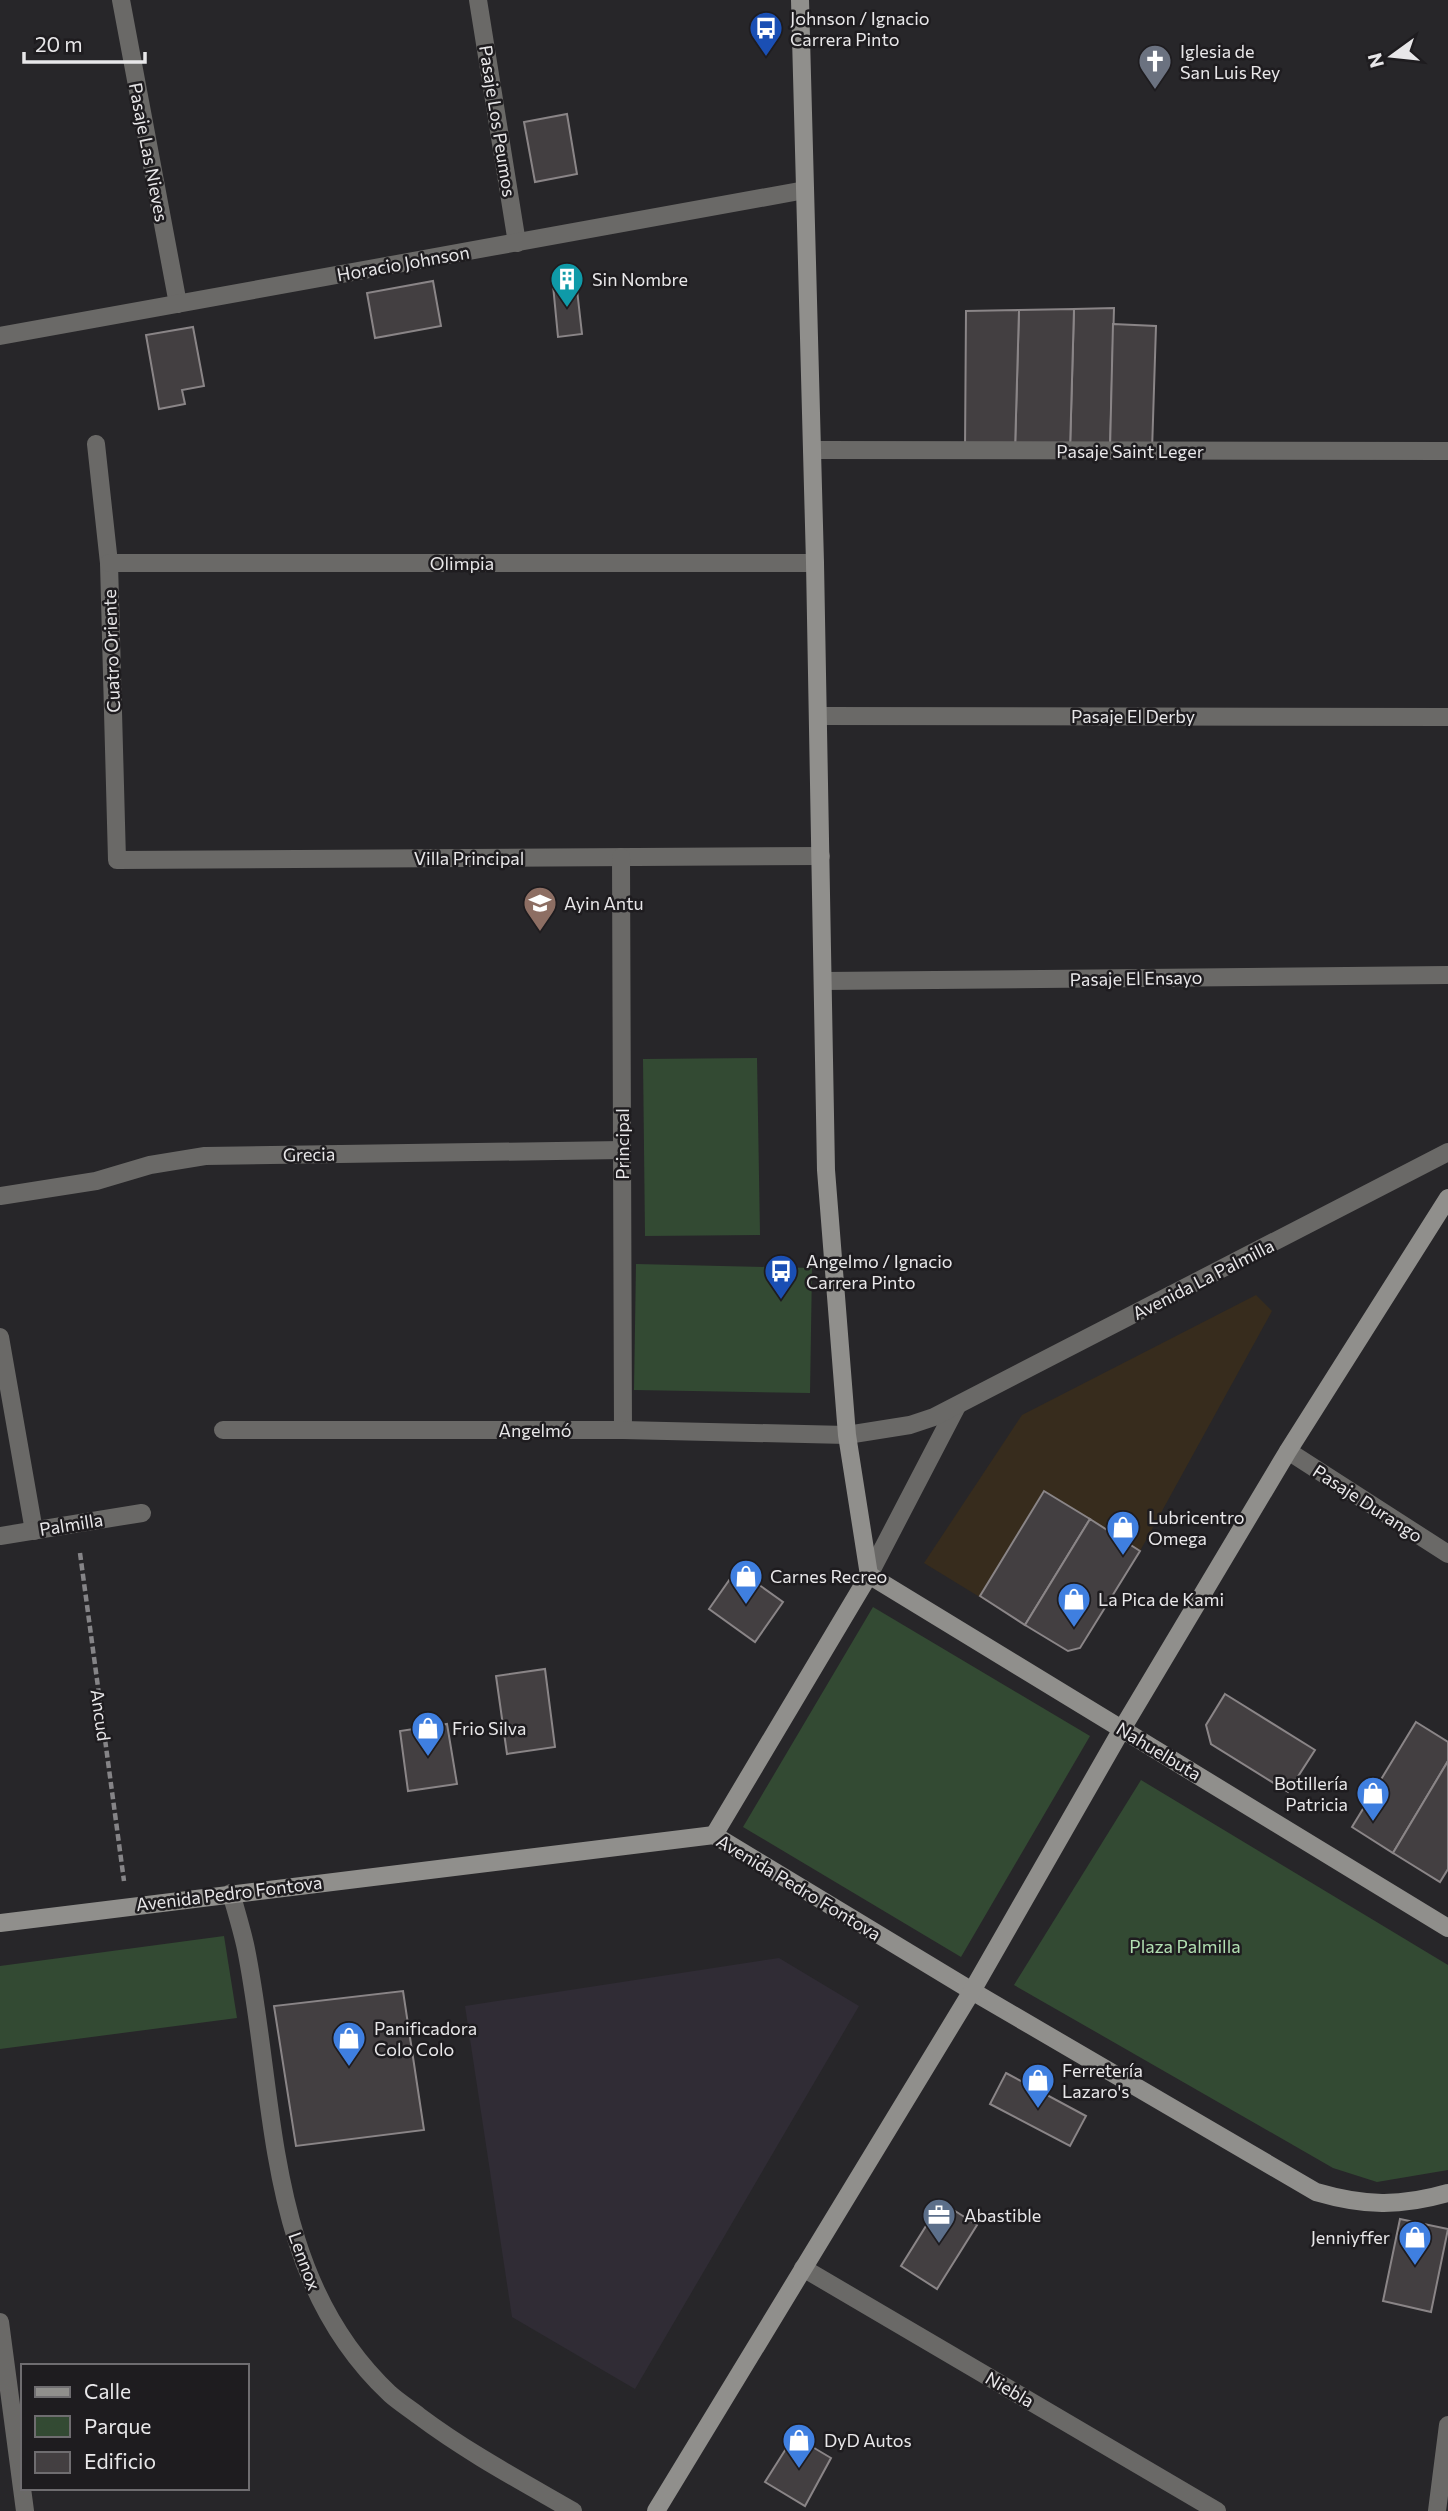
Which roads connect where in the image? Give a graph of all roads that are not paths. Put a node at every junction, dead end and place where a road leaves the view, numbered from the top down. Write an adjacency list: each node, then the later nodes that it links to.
1 (121, 0): 6 (street, Pasaje Las Nieves)
2 (478, 0): 5 (street, Pasaje Los Peumos)
3 (800, 0): 4 (main road)
4 (806, 190): 5 (street, Horacio Johnson); 9 (main road)
5 (517, 243): 6 (street, Horacio Johnson)
6 (178, 304): 7 (street, Horacio Johnson)
7 (0, 336)
8 (96, 444): 11 (street, Cuatro Oriente)
9 (812, 450): 10 (street, Pasaje Saint Leger); 12 (main road)
10 (1448, 451)
11 (109, 563): 12 (street, Olimpia); 17 (street, Cuatro Oriente)
12 (815, 563): 13 (main road)
13 (818, 716): 14 (street, Pasaje El Derby); 15 (main road)
14 (1448, 717)
15 (821, 856): 16 (street, Villa Principal); 19 (main road)
16 (621, 857): 17 (street, Villa Principal); 20 (street, Principal)
17 (117, 860)
18 (1448, 975): 19 (street, Pasaje El Ensayo)
19 (824, 981): 28 (main road)
20 (622, 1150): 22 (street, Grecia); 27 (street, Principal)
21 (1448, 1152): 25 (street, Avenida La Palmilla)
22 (0, 1196)
23 (1448, 1198): 29 (main road)
24 (0, 1337): 31 (street)
25 (957, 1406): 28 (street, Avenida La Palmilla); 34 (street)
26 (223, 1430): 27 (street, Angelmó)
27 (623, 1430): 28 (street, Angelmó)
28 (847, 1434): 34 (main road)
29 (1288, 1451): 33 (street, Pasaje Durango); 35 (main road)
30 (142, 1513): 31 (street, Palmilla)
31 (34, 1531): 32 (street, Palmilla)
32 (0, 1536)
33 (1448, 1554)
34 (869, 1575): 35 (main road, Nahuelbuta); 36 (main road)
35 (1122, 1729): 39 (main road, Nahuelbuta); 40 (main road)
36 (714, 1835): 37 (main road, Avenida Pedro Fontova); 40 (main road, Avenida Pedro Fontova)
37 (231, 1893): 38 (main road, Avenida Pedro Fontova); 48 (street, Lennox)
38 (0, 1923)
39 (1448, 1928)
40 (972, 1991): 41 (main road, Avenida Pedro Fontova); 42 (main road)
41 (1448, 2193)
42 (803, 2268): 49 (main road); 50 (street, Niebla)
43 (0, 2322): 45 (street)
44 (1448, 2425): 51 (street)
45 (21, 2481)
46 (22, 2490): 47 (street)
47 (25, 2511)
48 (573, 2511)
49 (656, 2511)
50 (1217, 2511)
51 (1437, 2511)

